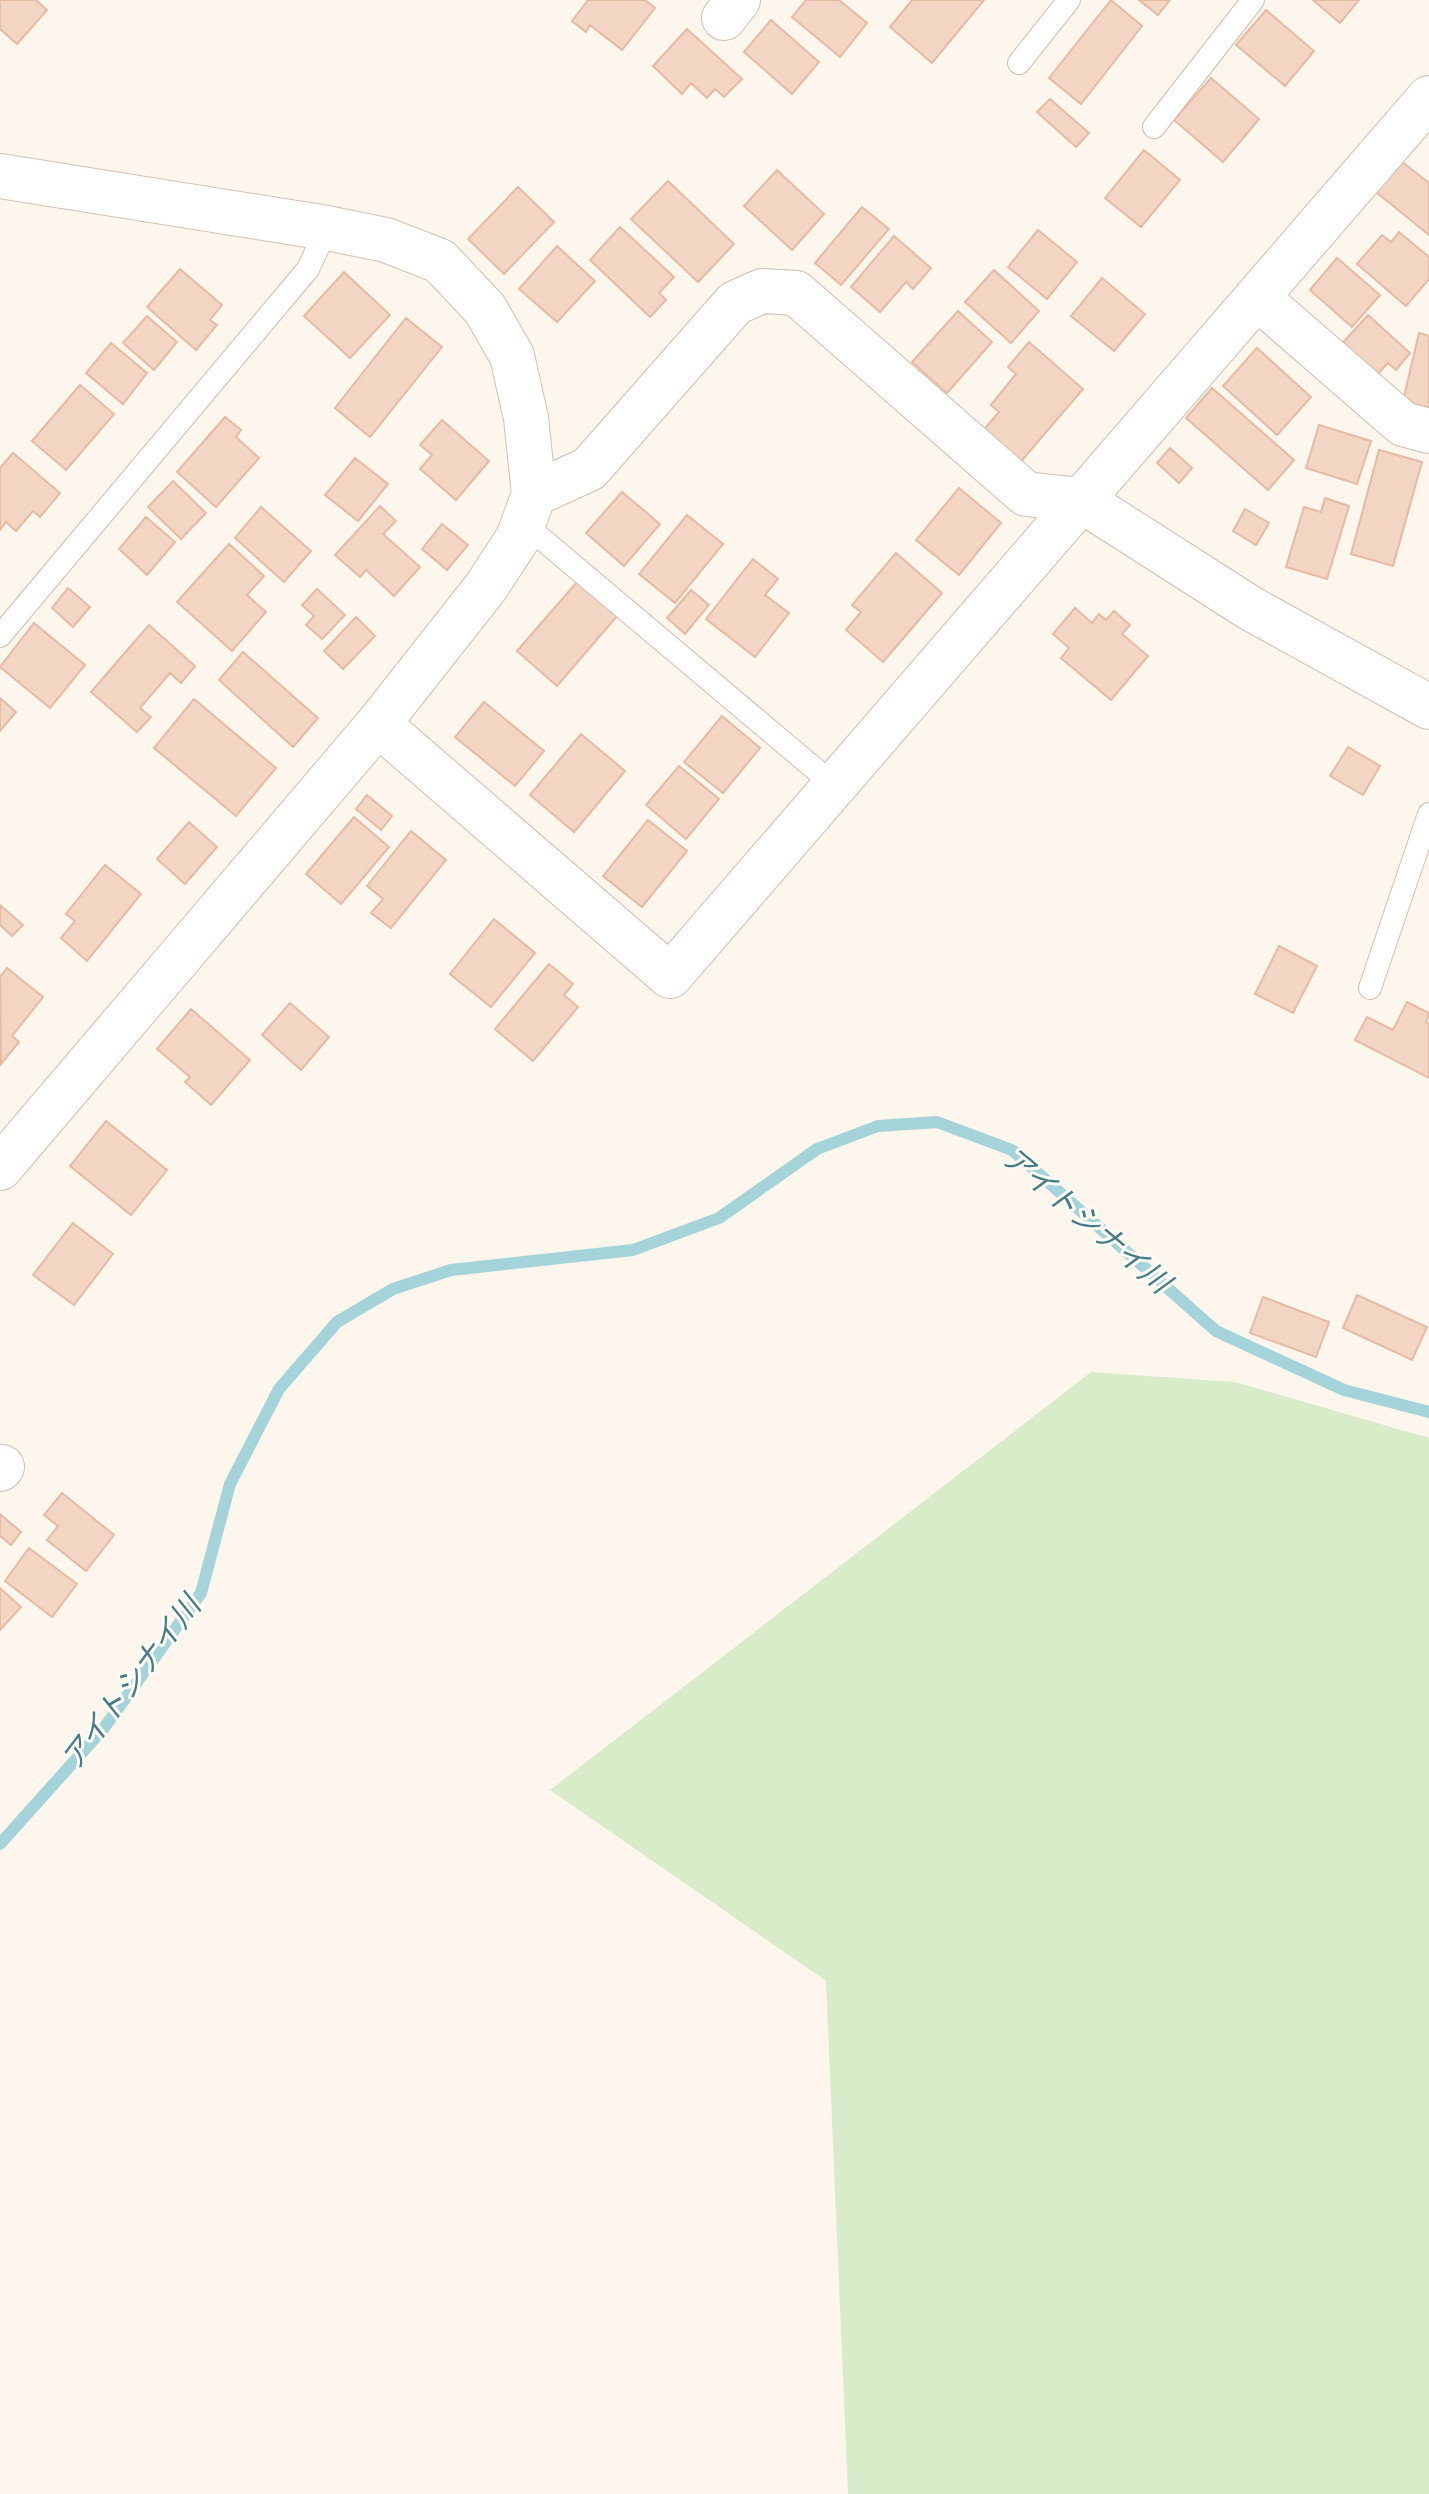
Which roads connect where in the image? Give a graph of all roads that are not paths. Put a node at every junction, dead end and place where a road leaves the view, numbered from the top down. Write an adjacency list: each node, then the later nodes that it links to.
1 (1069, 0): 3 (lane)
2 (1253, 0): 5 (lane)
3 (1019, 63)
4 (1428, 102): 8 (street)
5 (1154, 127)
6 (0, 176): 7 (street)
7 (327, 228): 11 (street); 12 (lane)
8 (1258, 298): 9 (street); 10 (street)
9 (1429, 431)
10 (1081, 500): 11 (street); 13 (street); 15 (street)
11 (529, 508): 14 (street); 15 (lane)
12 (0, 636)
13 (1429, 707)
14 (378, 724): 15 (street); 18 (street)
15 (834, 785)
16 (1429, 814): 17 (lane)
17 (1370, 988)
18 (0, 1168)

